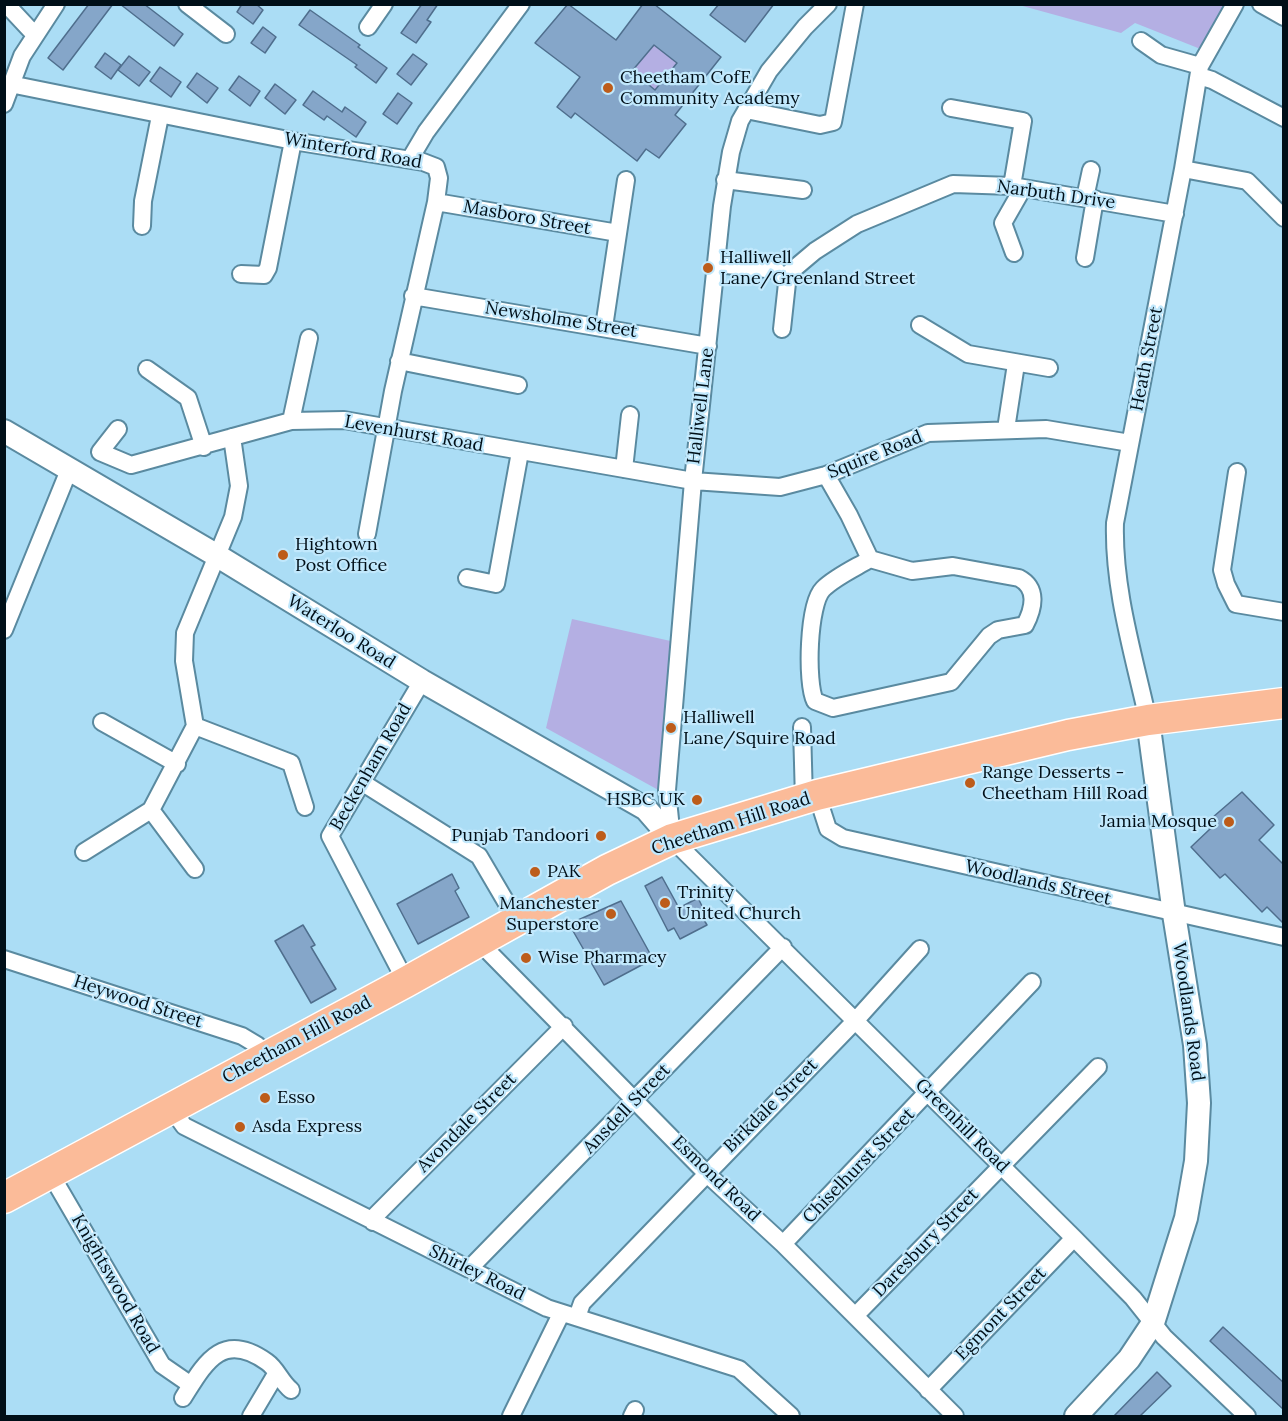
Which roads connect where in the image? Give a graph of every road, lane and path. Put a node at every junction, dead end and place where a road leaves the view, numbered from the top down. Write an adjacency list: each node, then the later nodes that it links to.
1 (6, 4): 13 (street)
2 (56, 4): 13 (street)
3 (187, 4): 12 (street)
4 (384, 4): 11 (street)
5 (521, 4): 23 (street)
6 (828, 4): 19 (street, Halliwell Lane)
7 (855, 4): 19 (street)
8 (1235, 4): 15 (street, Heath Street)
9 (1262, 4): 10 (street)
10 (1284, 17)
11 (368, 27)
12 (226, 34)
13 (35, 35): 16 (street)
14 (1141, 41): 15 (street)
15 (1199, 71): 21 (street); 24 (street, Heath Street)
16 (10, 84): 17 (street); 20 (street, Winterford Road)
17 (4, 104)
18 (951, 108): 28 (street)
19 (746, 110): 27 (street, Halliwell Lane)
20 (160, 116): 22 (street, Winterford Road); 34 (street)
21 (1284, 118)
22 (293, 141): 23 (street, Winterford Road); 39 (street)
23 (410, 159): 31 (street, Winterford Road)
24 (1184, 169): 32 (street, Heath Street); 33 (street)
25 (1091, 170): 30 (street)
26 (626, 180): 35 (street)
27 (725, 180): 29 (street); 38 (street, Halliwell Lane)
28 (1018, 187): 30 (street, Narbuth Drive); 36 (street); 40 (street, Narbuth Drive)
29 (803, 189)
30 (1090, 199): 32 (street, Narbuth Drive); 37 (street)
31 (436, 202): 35 (street, Masboro Street); 41 (street, Winterford Road)
32 (1175, 214): 59 (street, Heath Street)
33 (1284, 218)
34 (142, 226)
35 (618, 233): 43 (street)
36 (1014, 253)
37 (1085, 258)
38 (716, 264): 40 (street); 46 (street, Halliwell Lane)
39 (241, 274)
40 (783, 278): 44 (street)
41 (413, 296): 43 (street, Newsholme Street); 47 (street, Winterford Road)
42 (920, 325): 48 (street)
43 (604, 327): 46 (street, Newsholme Street)
44 (782, 329)
45 (309, 338): 53 (street)
46 (708, 345): 66 (street, Halliwell Lane)
47 (399, 361): 51 (street); 54 (street, Winterford Road)
48 (1016, 364): 49 (street); 56 (street)
49 (1049, 368)
50 (147, 369): 60 (street)
51 (518, 385)
52 (630, 415): 63 (street)
53 (291, 421): 54 (street, Levenhurst Road); 58 (street, Levenhurst Road)
54 (387, 427): 61 (street, Levenhurst Road); 67 (street, Winterford Road)
55 (118, 429): 60 (street, Levenhurst Road)
56 (1006, 429): 59 (street, Squire Road); 65 (street, Squire Road)
57 (4, 431): 62 (main road, Waterloo Road)
58 (232, 437): 60 (street, Levenhurst Road); 68 (street)
59 (1130, 443): 75 (street, Heath Street)
60 (204, 447)
61 (520, 452): 63 (street, Levenhurst Road); 70 (street)
62 (69, 470): 68 (main road, Waterloo Road); 72 (street)
63 (624, 470): 66 (street, Levenhurst Road)
64 (1237, 472): 71 (street)
65 (826, 475): 66 (street, Squire Road); 69 (street)
66 (693, 481): 84 (street, Halliwell Lane)
67 (367, 534)
68 (216, 555): 73 (main road, Waterloo Road); 77 (street)
69 (870, 559): 69 (street)
70 (467, 578)
71 (1284, 612)
72 (4, 630)
73 (422, 681): 80 (street, Beckenham Road); 84 (main road, Waterloo Road)
74 (1284, 703): 75 (highway, Cheetham Hill Road)
75 (1148, 720): 81 (highway, Cheetham Hill Road); 87 (main road, Woodlands Road)
76 (102, 722): 79 (street)
77 (195, 726): 79 (street); 82 (street)
78 (802, 727): 81 (street, Woodlands Street)
79 (177, 764): 83 (street)
80 (363, 783): 88 (street); 94 (street, Beckenham Road)
81 (811, 798): 84 (highway, Cheetham Hill Road); 87 (street, Woodlands Street)
82 (305, 807)
83 (151, 810): 85 (street); 86 (street)
84 (672, 839): 88 (highway, Cheetham Hill Road); 91 (street, Greenhill Road)
85 (84, 852)
86 (195, 869)
87 (1174, 914): 89 (street, Woodlands Street); 113 (main road, Woodlands Road)
88 (516, 919): 90 (highway, Cheetham Hill Road)
89 (1284, 938)
90 (478, 941): 94 (highway, Cheetham Hill Road); 97 (street, Esmond Road)
91 (783, 947): 96 (street, Greenhill Road); 101 (street, Ansdell Street)
92 (920, 949): 96 (street, Birkdale Street)
93 (4, 959): 98 (street, Heywood Street)
94 (406, 982): 98 (highway, Cheetham Hill Road)
95 (1032, 982): 100 (street, Chiselhurst Street)
96 (856, 1020): 100 (street, Greenhill Road); 105 (street, Birkdale Street)
97 (564, 1026): 101 (street, Esmond Road); 107 (street, Avondale Street)
98 (266, 1055): 102 (highway, Cheetham Hill Road)
99 (1098, 1067): 103 (street, Daresbury Street)
100 (929, 1093): 103 (street, Greenhill Road); 109 (street, Chiselhurst Street)
101 (637, 1100): 105 (street, Esmond Road); 110 (street, Ansdell Street)
102 (171, 1108): 104 (highway, Cheetham Hill Road); 107 (street, Shirley Road)
103 (1001, 1166): 108 (street, Greenhill Road); 112 (street, Daresbury Street)
104 (50, 1173): 106 (highway, Cheetham Hill Road); 114 (street, Knightswood Road)
105 (706, 1173): 109 (street, Esmond Road); 111 (street, Birkdale Street)
106 (4, 1198)
107 (373, 1222): 110 (street, Shirley Road)
108 (1074, 1238): 113 (street, Greenhill Road); 116 (street, Egmont Street)
109 (783, 1244): 112 (street, Esmond Road)
110 (469, 1269): 111 (street, Shirley Road)
111 (569, 1316): 118 (street, Birkdale Street); 119 (street, Shirley Road)
112 (855, 1316): 116 (street, Esmond Road)
113 (1153, 1323): 121 (main road, Woodlands Road); 122 (street, Greenhill Road)
114 (276, 1374): 115 (street, Knightswood Road); 117 (street)
115 (291, 1390)
116 (928, 1390): 120 (street, Esmond Road)
117 (251, 1416)
118 (511, 1416)
119 (791, 1416)
120 (955, 1416)
121 (1076, 1416)
122 (1247, 1416)

